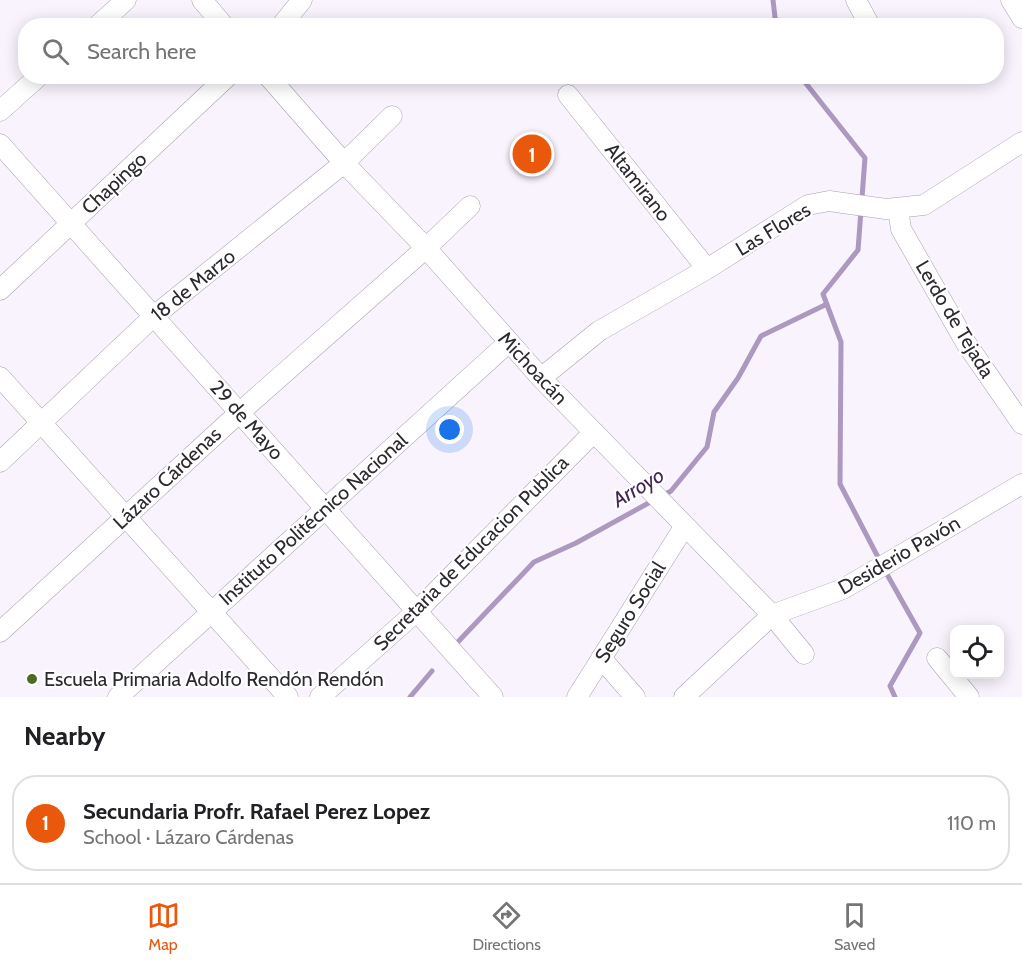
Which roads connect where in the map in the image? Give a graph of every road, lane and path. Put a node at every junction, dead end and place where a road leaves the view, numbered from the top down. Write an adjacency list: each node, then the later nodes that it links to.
1 (126, 0): 6 (street)
2 (202, 0): 7 (street)
3 (302, 0): 8 (street)
4 (856, 0): 9 (street)
5 (1011, 0): 10 (street)
6 (106, 18)
7 (217, 18)
8 (288, 18)
9 (866, 18)
10 (1022, 18)
11 (30, 84): 15 (street)
12 (219, 84): 22 (street, Chapingo)
13 (275, 84): 19 (street, Michoacán)
14 (568, 95): 24 (street, Altamirano)
15 (0, 111)
16 (392, 116): 19 (street, 18 de Marzo)
17 (1022, 142): 21 (street, Las Flores)
18 (0, 144): 22 (street, 29 de Mayo)
19 (344, 163): 23 (street, Michoacán); 26 (street, 18 de Marzo)
20 (470, 206): 23 (street, Lázaro Cárdenas)
21 (892, 209): 24 (street, Las Flores); 32 (street, Lerdo de Tejada)
22 (71, 223): 25 (street, Chapingo); 26 (street, 29 de Mayo)
23 (426, 248): 27 (street, Michoacán); 30 (street, Lázaro Cárdenas)
24 (707, 269): 29 (street, Las Flores)
25 (0, 290)
26 (154, 316): 30 (street, 29 de Mayo); 31 (street, 18 de Marzo)
27 (509, 342): 29 (street, Michoacán); 36 (street, Instituto Politécnico Nacional)
28 (0, 377): 31 (street)
29 (541, 378): 33 (street, Michoacán)
30 (240, 412): 36 (street, 29 de Mayo); 37 (street, Lázaro Cárdenas)
31 (41, 423): 34 (street, 18 de Marzo); 37 (street)
32 (1022, 424)
33 (594, 432): 38 (street, Michoacán); 40 (street, Secretaria de Educacion Publica)
34 (0, 462)
35 (1022, 484): 41 (street, Desiderio Pavón)
36 (325, 508): 39 (street, Instituto Politécnico Nacional); 40 (street, 29 de Mayo)
37 (126, 517): 39 (street); 42 (street, Lázaro Cárdenas)
38 (684, 527): 41 (street, Michoacán); 45 (street, Seguro Social)
39 (211, 611): 46 (street, Instituto Politécnico Nacional); 47 (street)
40 (419, 614): 48 (street, Secretaria de Educacion Publica); 49 (street, 29 de Mayo)
41 (772, 615): 43 (street, Michoacán); 52 (street)
42 (0, 632)
43 (804, 654)
44 (937, 657): 53 (street)
45 (601, 658): 50 (street, Seguro Social); 51 (street)
46 (118, 697)
47 (288, 697)
48 (320, 697)
49 (493, 697)
50 (577, 697)
51 (635, 697)
52 (684, 697)
53 (969, 697)

